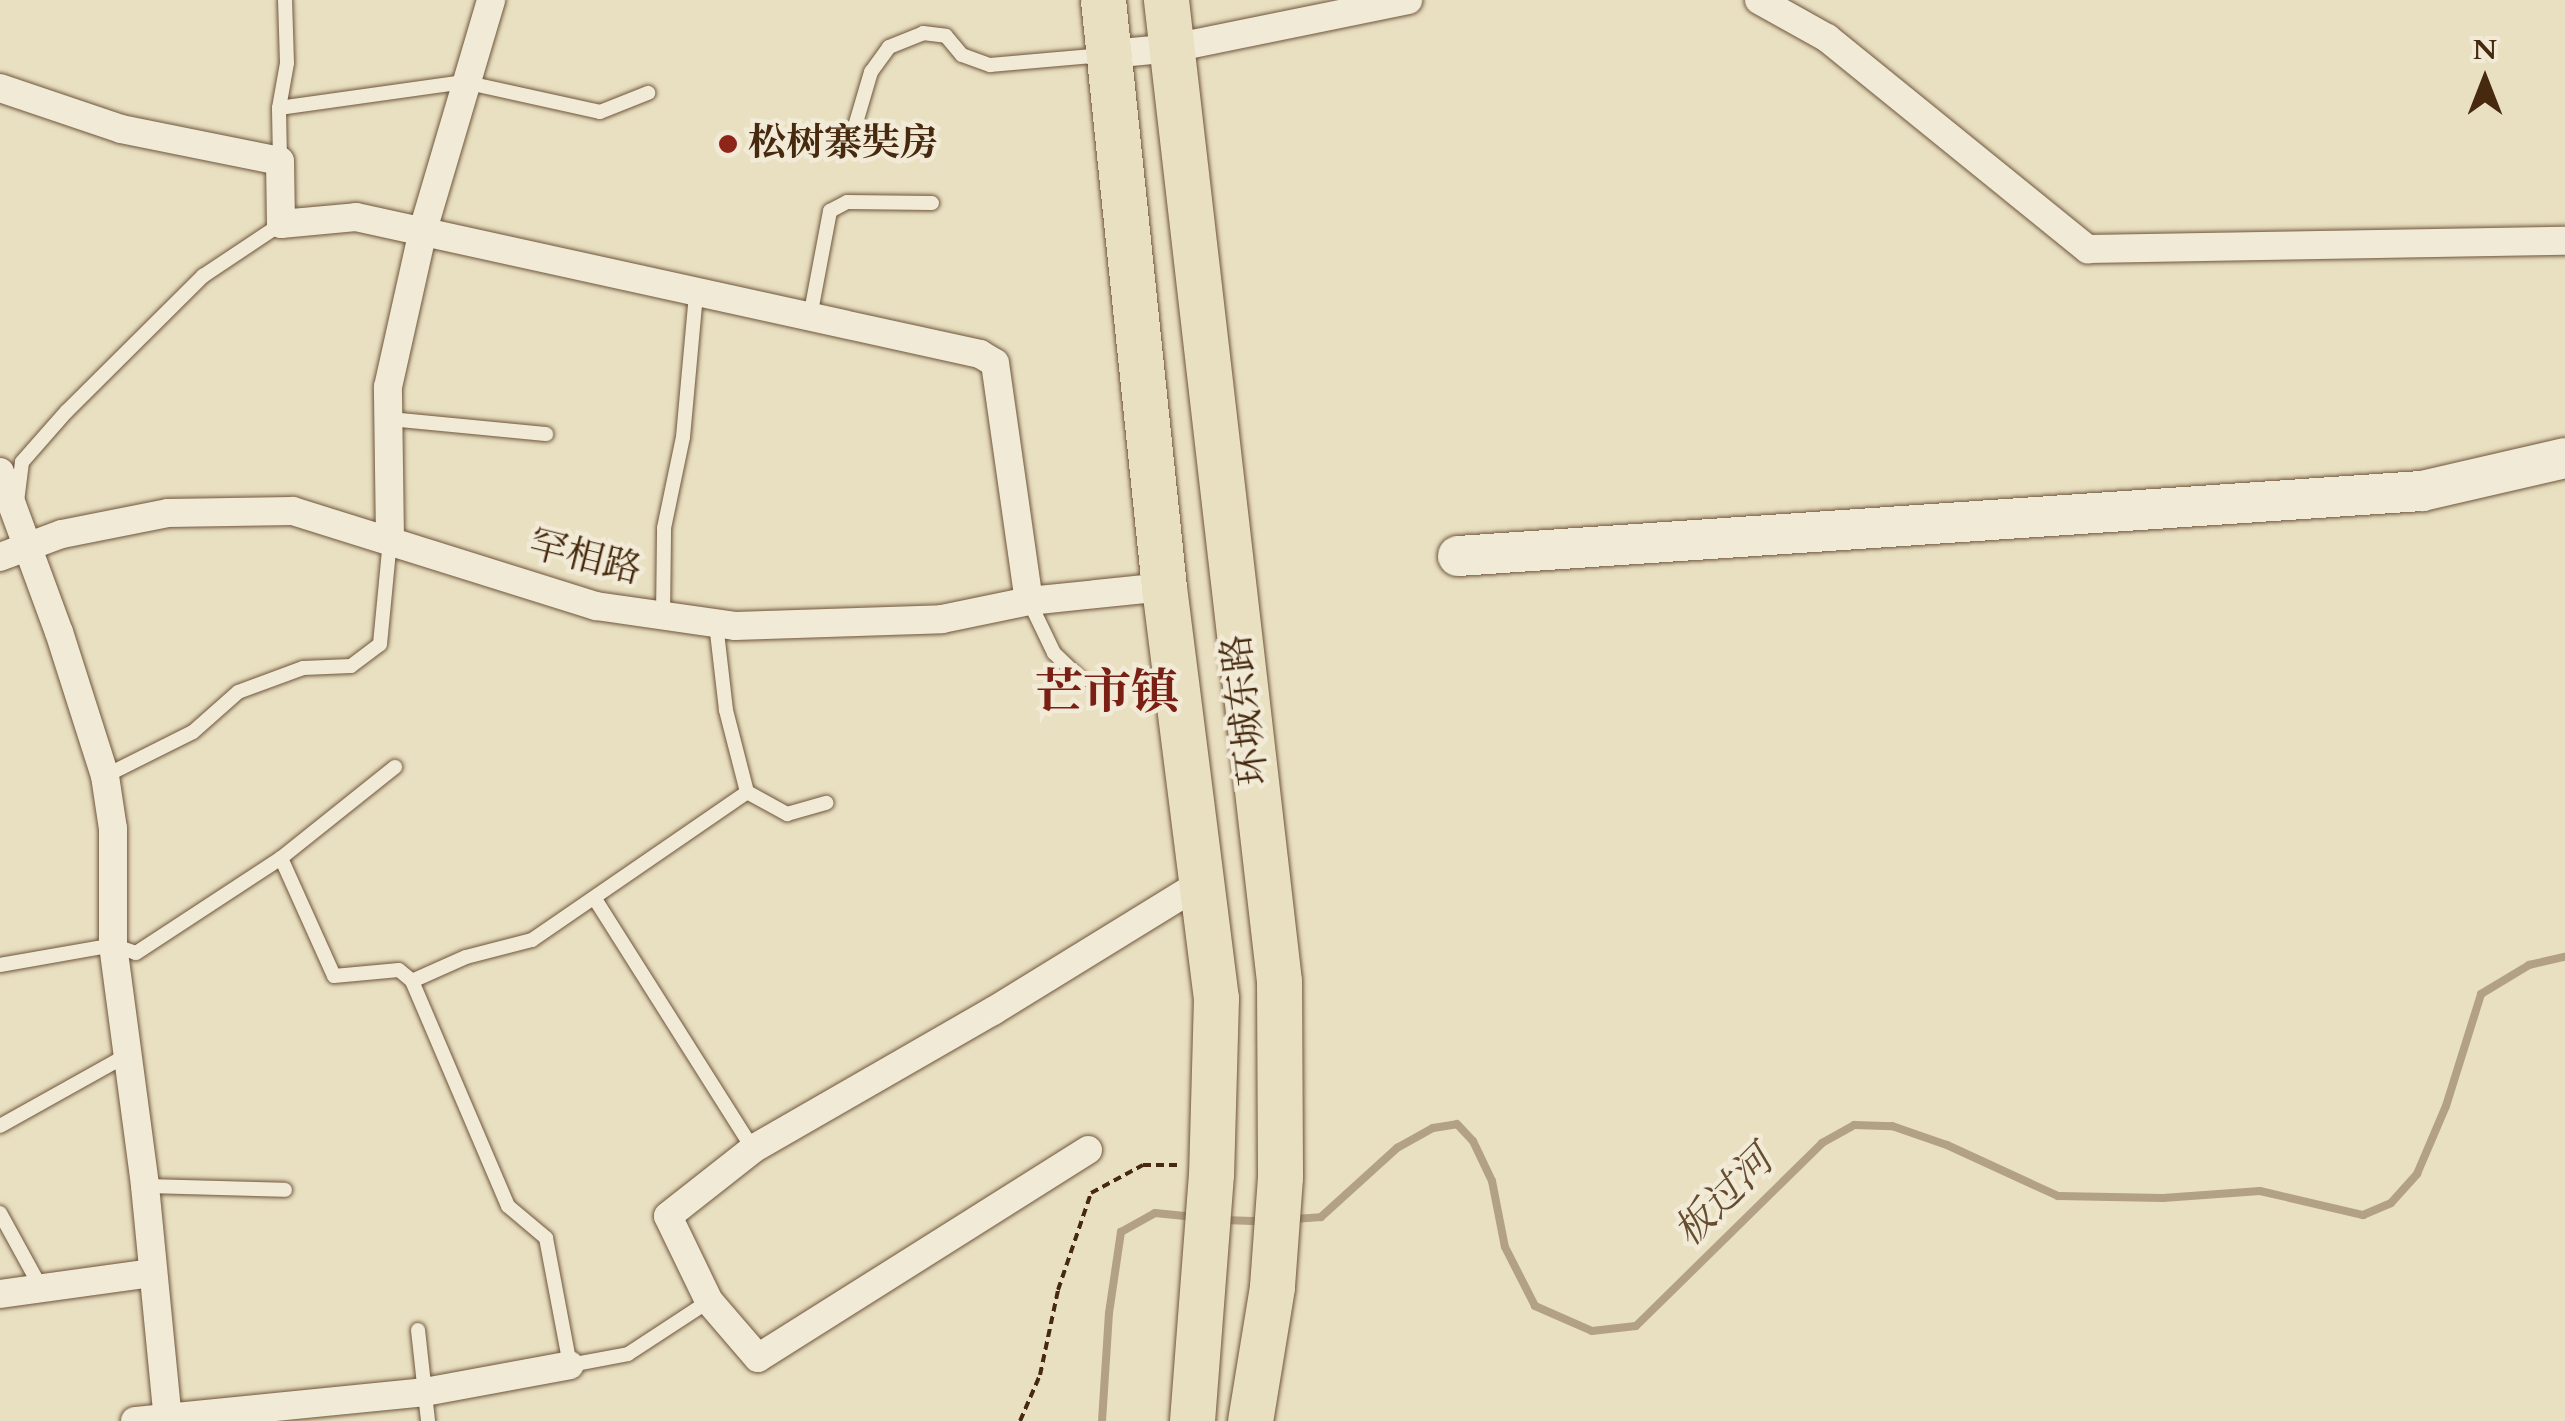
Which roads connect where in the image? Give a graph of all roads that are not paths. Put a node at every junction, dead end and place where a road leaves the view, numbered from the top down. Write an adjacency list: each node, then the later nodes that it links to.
1 (285, 0): 12 (lane)
2 (492, 0): 9 (street)
3 (1103, 0): 8 (main road, 环城东路)
4 (1166, 0): 7 (main road, 环城东路)
5 (1408, 0): 7 (street)
6 (1758, 0): 18 (street)
7 (1172, 48): 8 (street); 63 (main road, 环城东路)
8 (1110, 54): 13 (lane); 30 (main road, 环城东路)
9 (464, 82): 11 (lane); 12 (lane); 17 (street)
10 (0, 88): 14 (street)
11 (648, 94)
12 (278, 108): 14 (lane)
13 (853, 133)
14 (280, 161): 16 (street)
15 (932, 203): 20 (lane)
16 (281, 224): 17 (street); 25 (lane)
17 (423, 230): 19 (street); 21 (street)
18 (2565, 240)
19 (696, 294): 20 (street); 32 (lane)
20 (810, 318): 31 (street)
21 (389, 420): 22 (lane); 26 (street)
22 (546, 434)
23 (2565, 458): 28 (street)
24 (0, 472): 25 (street)
25 (16, 508): 27 (street)
26 (390, 539): 27 (street, 罕相路); 32 (street, 罕相路); 36 (lane)
27 (29, 546): 29 (street, 罕相路); 36 (street)
28 (1458, 556)
29 (0, 557)
30 (1164, 587): 31 (street, 罕相路); 40 (main road, 环城东路)
31 (1029, 601): 33 (street, 罕相路); 34 (lane)
32 (664, 616): 33 (street, 罕相路)
33 (716, 623): 37 (lane)
34 (1082, 680)
35 (395, 767): 39 (lane)
36 (105, 776): 42 (street)
37 (748, 792): 38 (lane); 41 (lane)
38 (826, 803)
39 (281, 858): 42 (lane); 44 (lane)
40 (1202, 883): 47 (street); 62 (main road, 环城东路)
41 (595, 899): 44 (lane); 47 (lane)
42 (113, 945): 43 (lane); 45 (street)
43 (0, 965)
44 (412, 981): 57 (lane)
45 (127, 1055): 46 (lane); 49 (street)
46 (0, 1126)
47 (753, 1149): 55 (street)
48 (1088, 1150): 55 (street)
49 (145, 1186): 50 (lane); 52 (street)
50 (285, 1190)
51 (0, 1214): 53 (lane)
52 (152, 1272): 53 (street); 59 (street)
53 (41, 1288): 54 (street)
54 (0, 1294)
55 (709, 1301): 57 (lane)
56 (418, 1330): 58 (lane)
57 (570, 1365): 58 (street)
58 (425, 1392): 59 (street); 61 (lane)
59 (167, 1419): 60 (street)
60 (134, 1421)
61 (428, 1421)
62 (1192, 1421)
63 (1250, 1421)

